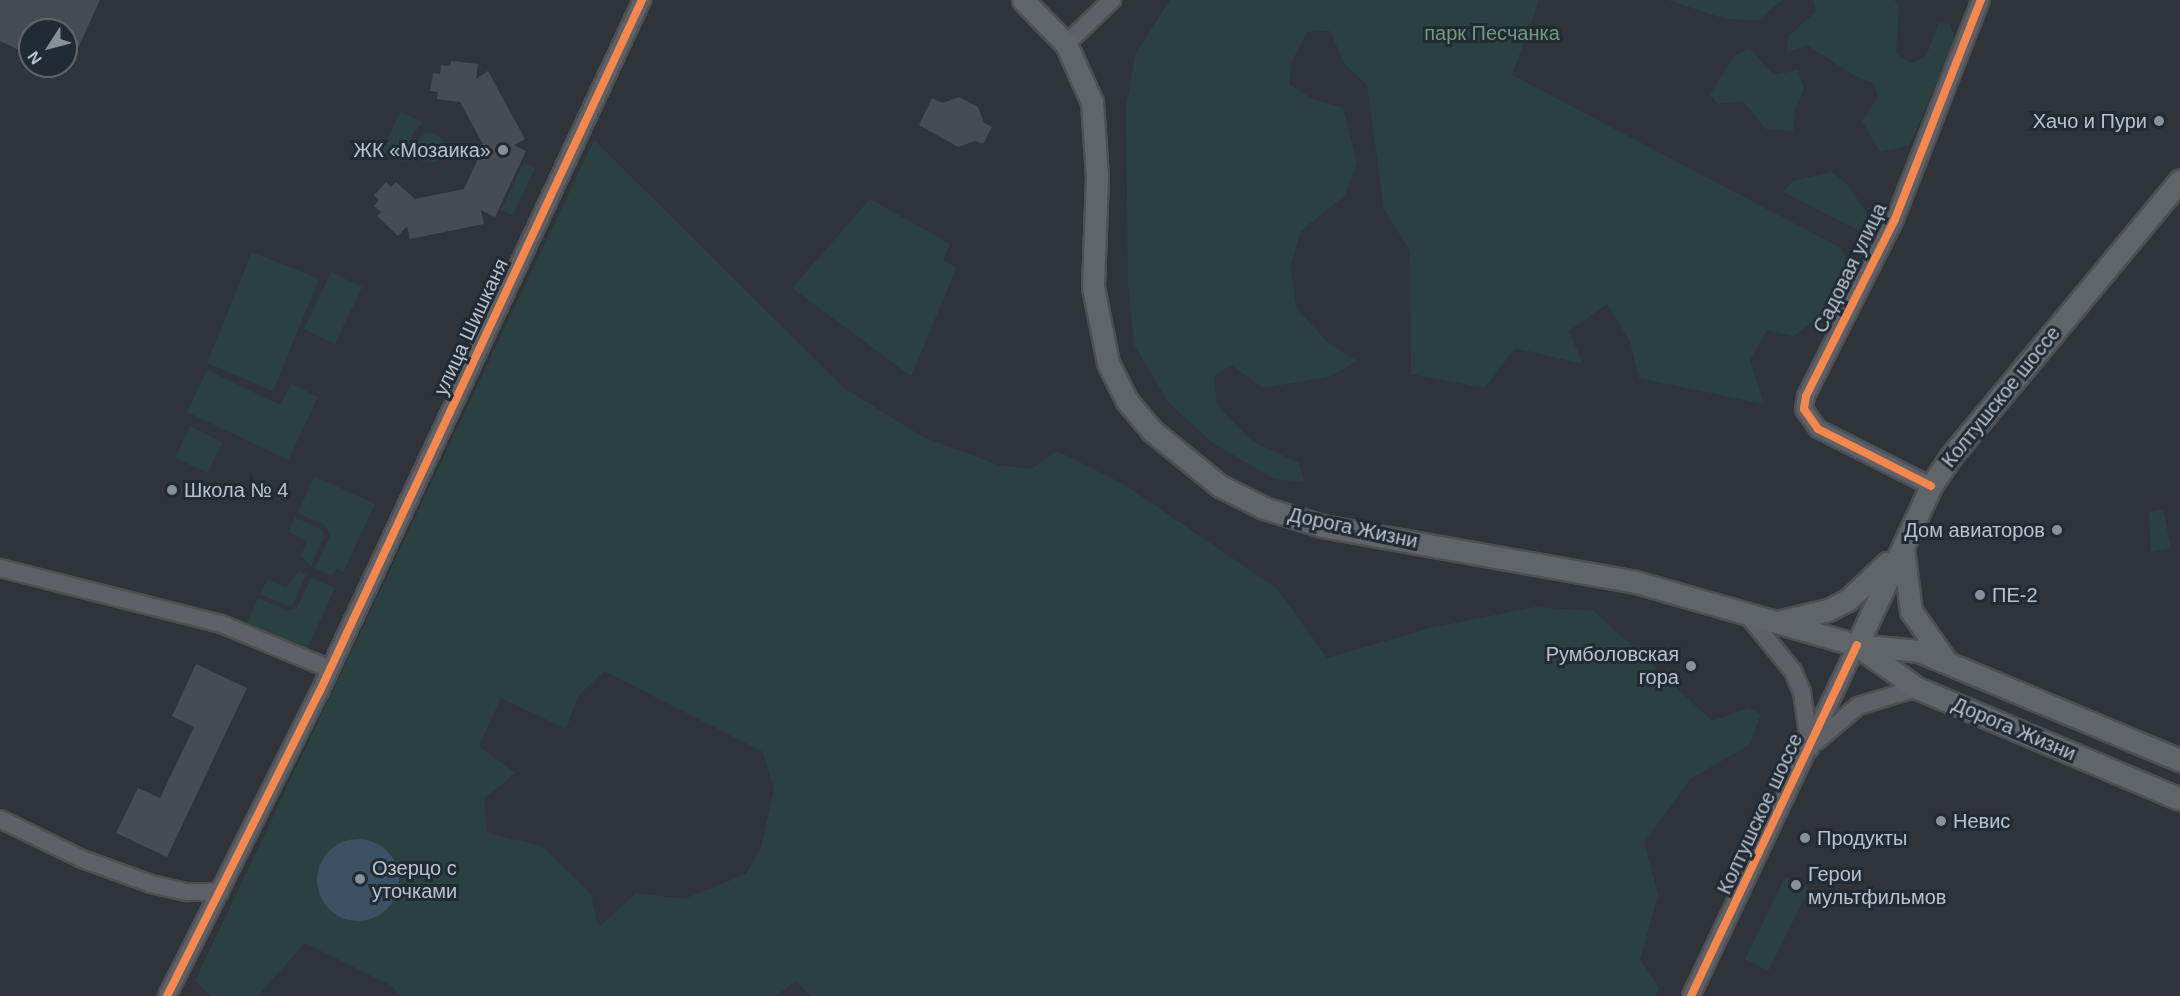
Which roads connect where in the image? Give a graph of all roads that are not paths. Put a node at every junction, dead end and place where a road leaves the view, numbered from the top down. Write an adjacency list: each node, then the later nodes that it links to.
1 (642, 0): 14 (street, улица Шишканя)
2 (1023, 0): 5 (main road, Дорога Жизни)
3 (1112, 0): 5 (street)
4 (1982, 0): 7 (street, Садовая улица)
5 (1066, 44): 10 (main road, Дорога Жизни)
6 (2180, 180): 7 (main road, Колтушское шоссе)
7 (1931, 486): 8 (main road, Колтушское шоссе)
8 (1903, 544): 11 (main road); 12 (main road, Колтушское шоссе); 13 (main road)
9 (0, 568): 14 (street)
10 (1742, 609): 11 (main road, Дорога Жизни); 16 (street)
11 (1781, 621): 12 (main road, Дорога Жизни)
12 (1857, 645): 13 (main road, Дорога Жизни); 15 (main road, Дорога Жизни); 16 (street, Колтушское шоссе)
13 (1947, 662): 17 (main road, Дорога Жизни)
14 (330, 669): 20 (street, улица Шишканя)
15 (1917, 688): 16 (street); 18 (main road, Дорога Жизни)
16 (1810, 748): 22 (street, Колтушское шоссе)
17 (2180, 760)
18 (2180, 799)
19 (0, 819): 20 (street)
20 (220, 892): 21 (street, улица Шишканя)
21 (167, 996)
22 (1691, 996)

